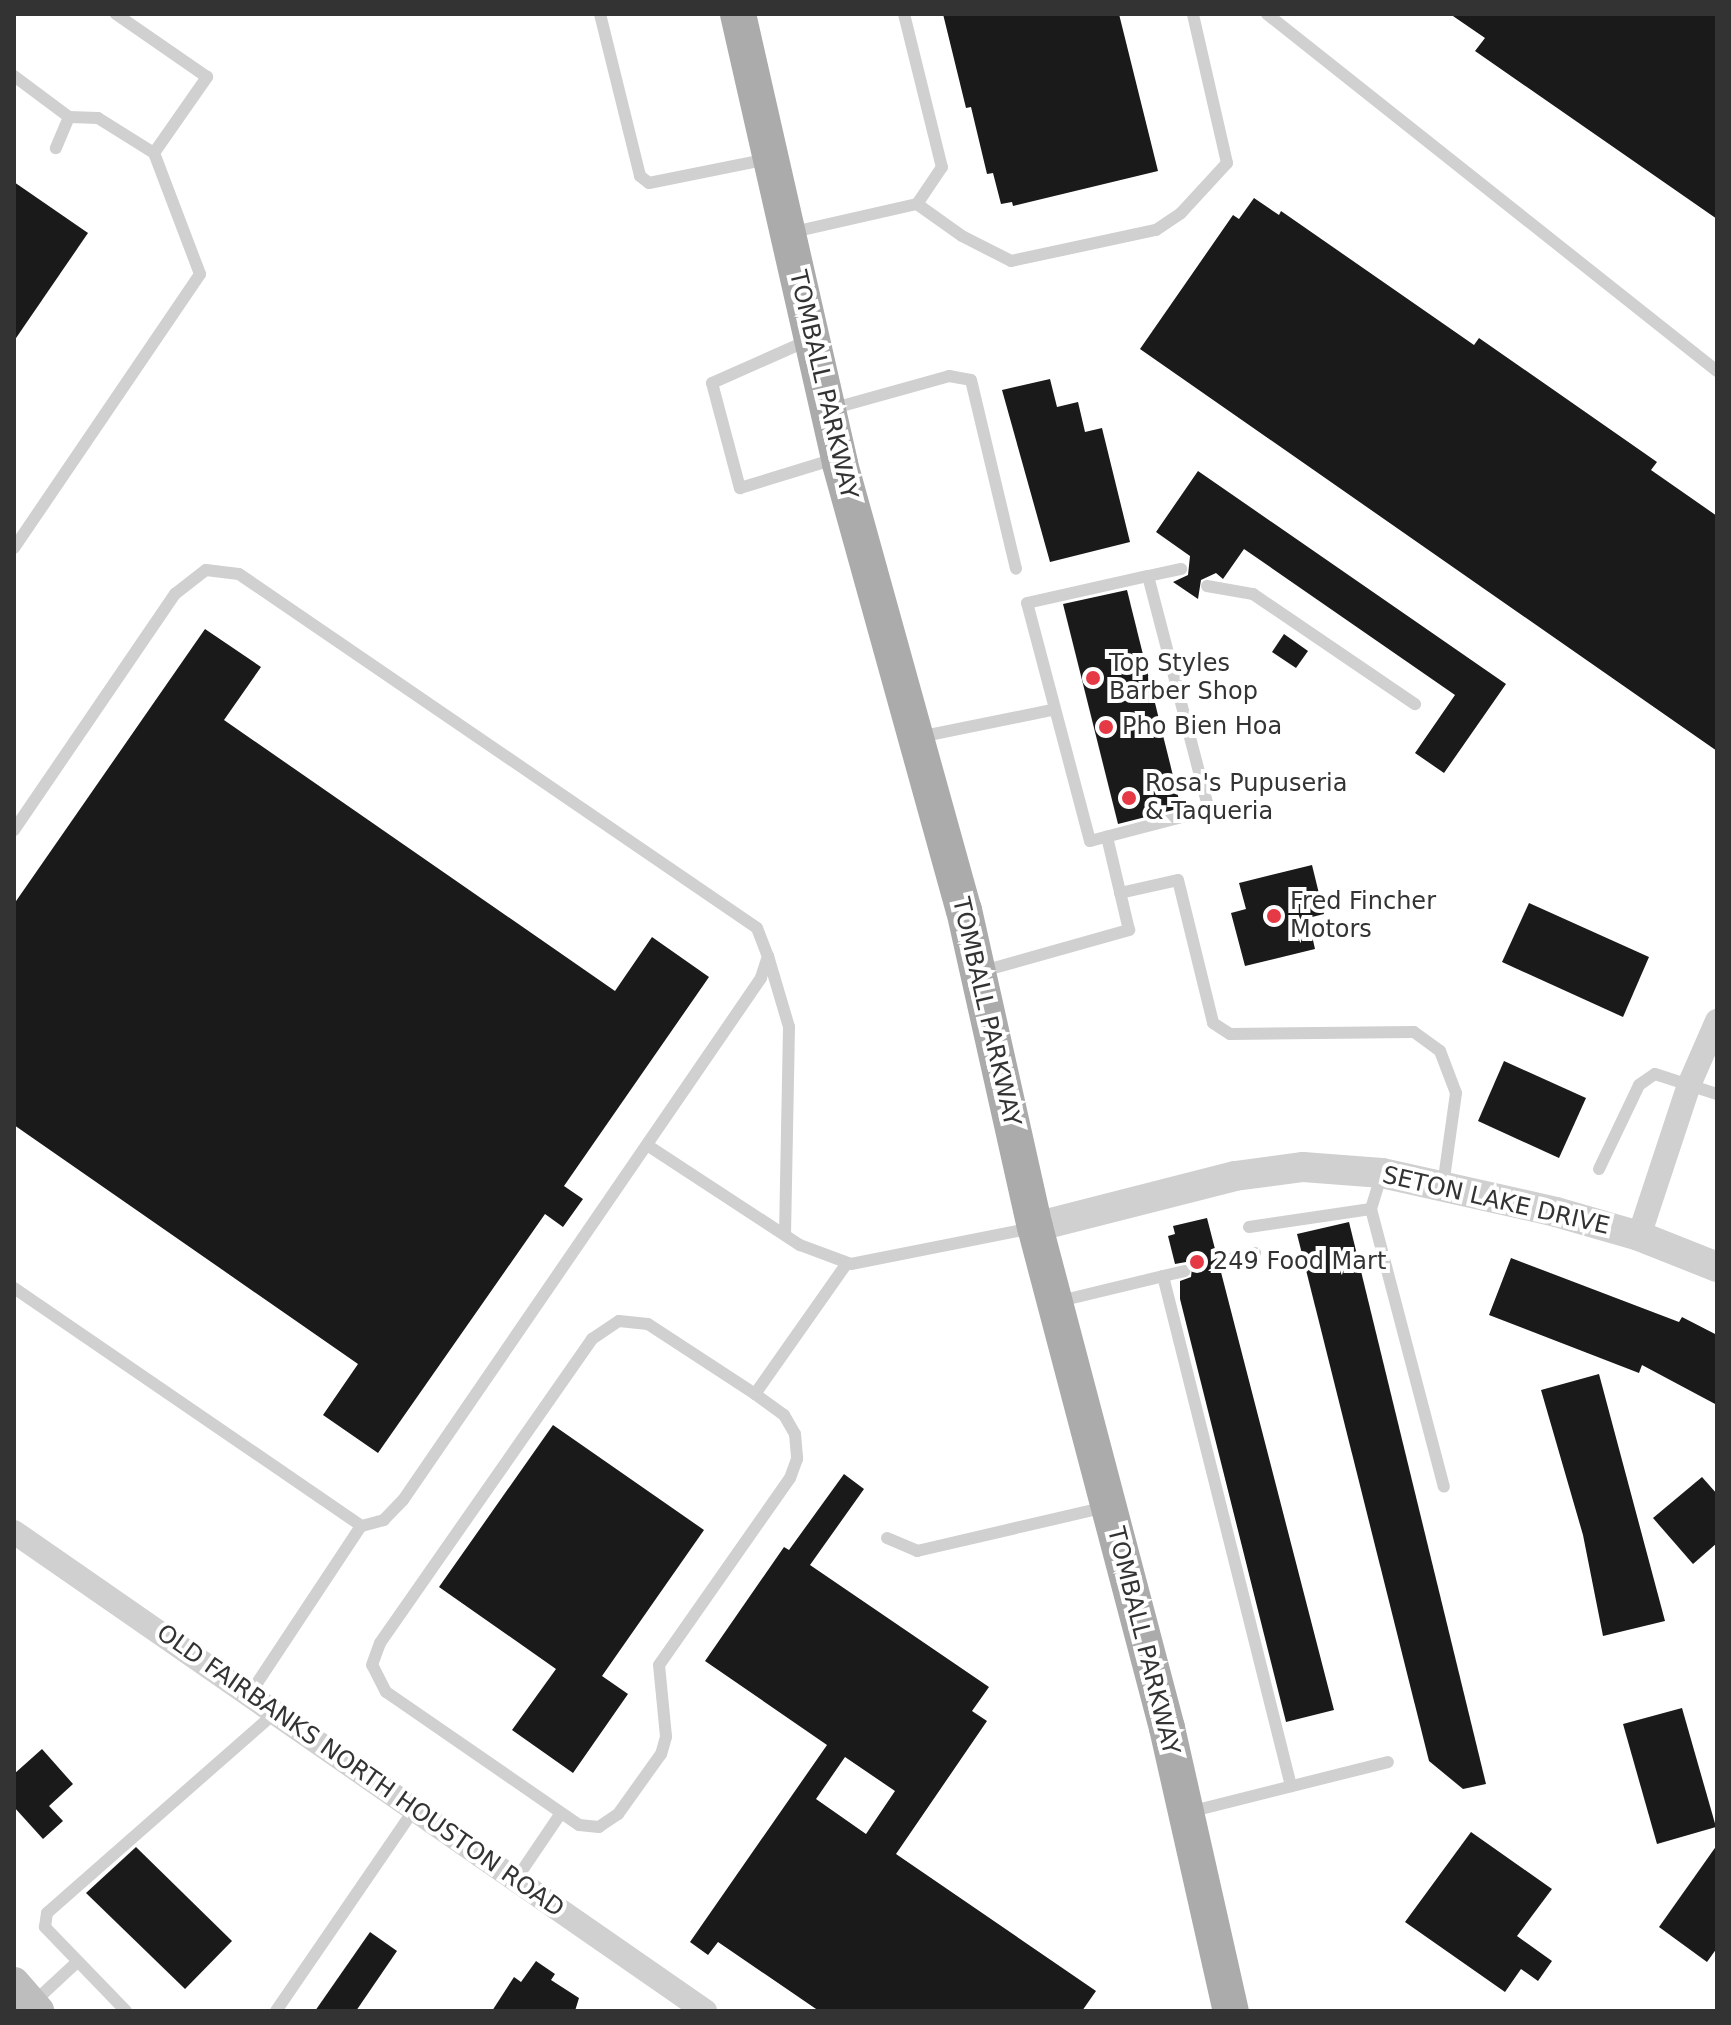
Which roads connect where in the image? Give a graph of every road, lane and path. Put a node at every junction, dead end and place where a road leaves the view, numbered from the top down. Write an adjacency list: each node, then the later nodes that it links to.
1 (116, 14): 10 (lane)
2 (600, 14): 11 (lane)
3 (738, 14): 11 (main road, TOMBALL PARKWAY)
4 (904, 14): 12 (lane)
5 (1193, 14): 12 (lane)
6 (1267, 14): 15 (lane)
7 (14, 76): 8 (lane)
8 (69, 117): 9 (lane); 10 (lane)
9 (56, 148)
10 (154, 153): 18 (lane)
11 (771, 159): 13 (main road, TOMBALL PARKWAY)
12 (917, 204): 13 (lane)
13 (788, 233): 14 (main road, TOMBALL PARKWAY)
14 (812, 339): 16 (main road, TOMBALL PARKWAY); 17 (lane)
15 (1717, 371)
16 (828, 410): 17 (main road, TOMBALL PARKWAY); 19 (lane)
17 (838, 458): 25 (main road, TOMBALL PARKWAY)
18 (14, 548)
19 (1016, 569)
20 (1181, 569): 21 (lane)
21 (1148, 576): 24 (lane); 27 (lane)
22 (1207, 586): 23 (lane)
23 (1415, 704)
24 (1052, 710): 25 (lane); 27 (lane)
25 (916, 737): 30 (main road, TOMBALL PARKWAY)
26 (14, 830): 29 (lane)
27 (1107, 837): 28 (lane)
28 (1120, 893): 30 (lane); 37 (lane)
29 (768, 956): 34 (lane); 41 (lane)
30 (976, 973): 39 (main road, TOMBALL PARKWAY)
31 (1717, 1021): 32 (street)
32 (1689, 1085): 33 (lane); 35 (lane); 42 (street)
33 (1717, 1094)
34 (647, 1145): 41 (lane); 54 (lane)
35 (1599, 1169)
36 (1382, 1173): 37 (street, SETON LAKE DRIVE); 38 (lane); 39 (street, SETON LAKE DRIVE)
37 (1443, 1186): 42 (street, SETON LAKE DRIVE)
38 (1371, 1209): 40 (lane); 52 (lane)
39 (1035, 1227): 45 (lane); 50 (main road, TOMBALL PARKWAY)
40 (1249, 1227)
41 (785, 1235): 45 (lane)
42 (1639, 1236): 46 (street, SETON LAKE DRIVE)
43 (1255, 1253): 44 (lane)
44 (1225, 1260)
45 (847, 1263): 51 (lane)
46 (1717, 1267)
47 (1184, 1271): 48 (lane)
48 (1163, 1276): 50 (lane); 60 (lane)
49 (14, 1288): 54 (lane)
50 (1055, 1303): 53 (main road, TOMBALL PARKWAY)
51 (755, 1394): 62 (lane); 62 (lane)
52 (1444, 1487)
53 (1109, 1507): 56 (lane); 63 (main road, TOMBALL PARKWAY)
54 (361, 1526): 57 (lane)
55 (14, 1532): 57 (street, OLD FAIRBANKS NORTH HOUSTON ROAD)
56 (887, 1538)
57 (250, 1694): 58 (street, OLD FAIRBANKS NORTH HOUSTON ROAD)
58 (276, 1712): 61 (street, OLD FAIRBANKS NORTH HOUSTON ROAD); 65 (lane)
59 (1388, 1762): 60 (lane)
60 (1291, 1786): 63 (lane)
61 (415, 1808): 64 (street, OLD FAIRBANKS NORTH HOUSTON ROAD); 68 (lane)
62 (561, 1813): 64 (lane)
63 (1184, 1813): 70 (main road, TOMBALL PARKWAY)
64 (517, 1878): 69 (street, OLD FAIRBANKS NORTH HOUSTON ROAD)
65 (77, 1962): 66 (lane); 67 (lane)
66 (27, 2004)
67 (126, 2011)
68 (276, 2011)
69 (705, 2011)
70 (1231, 2011)

